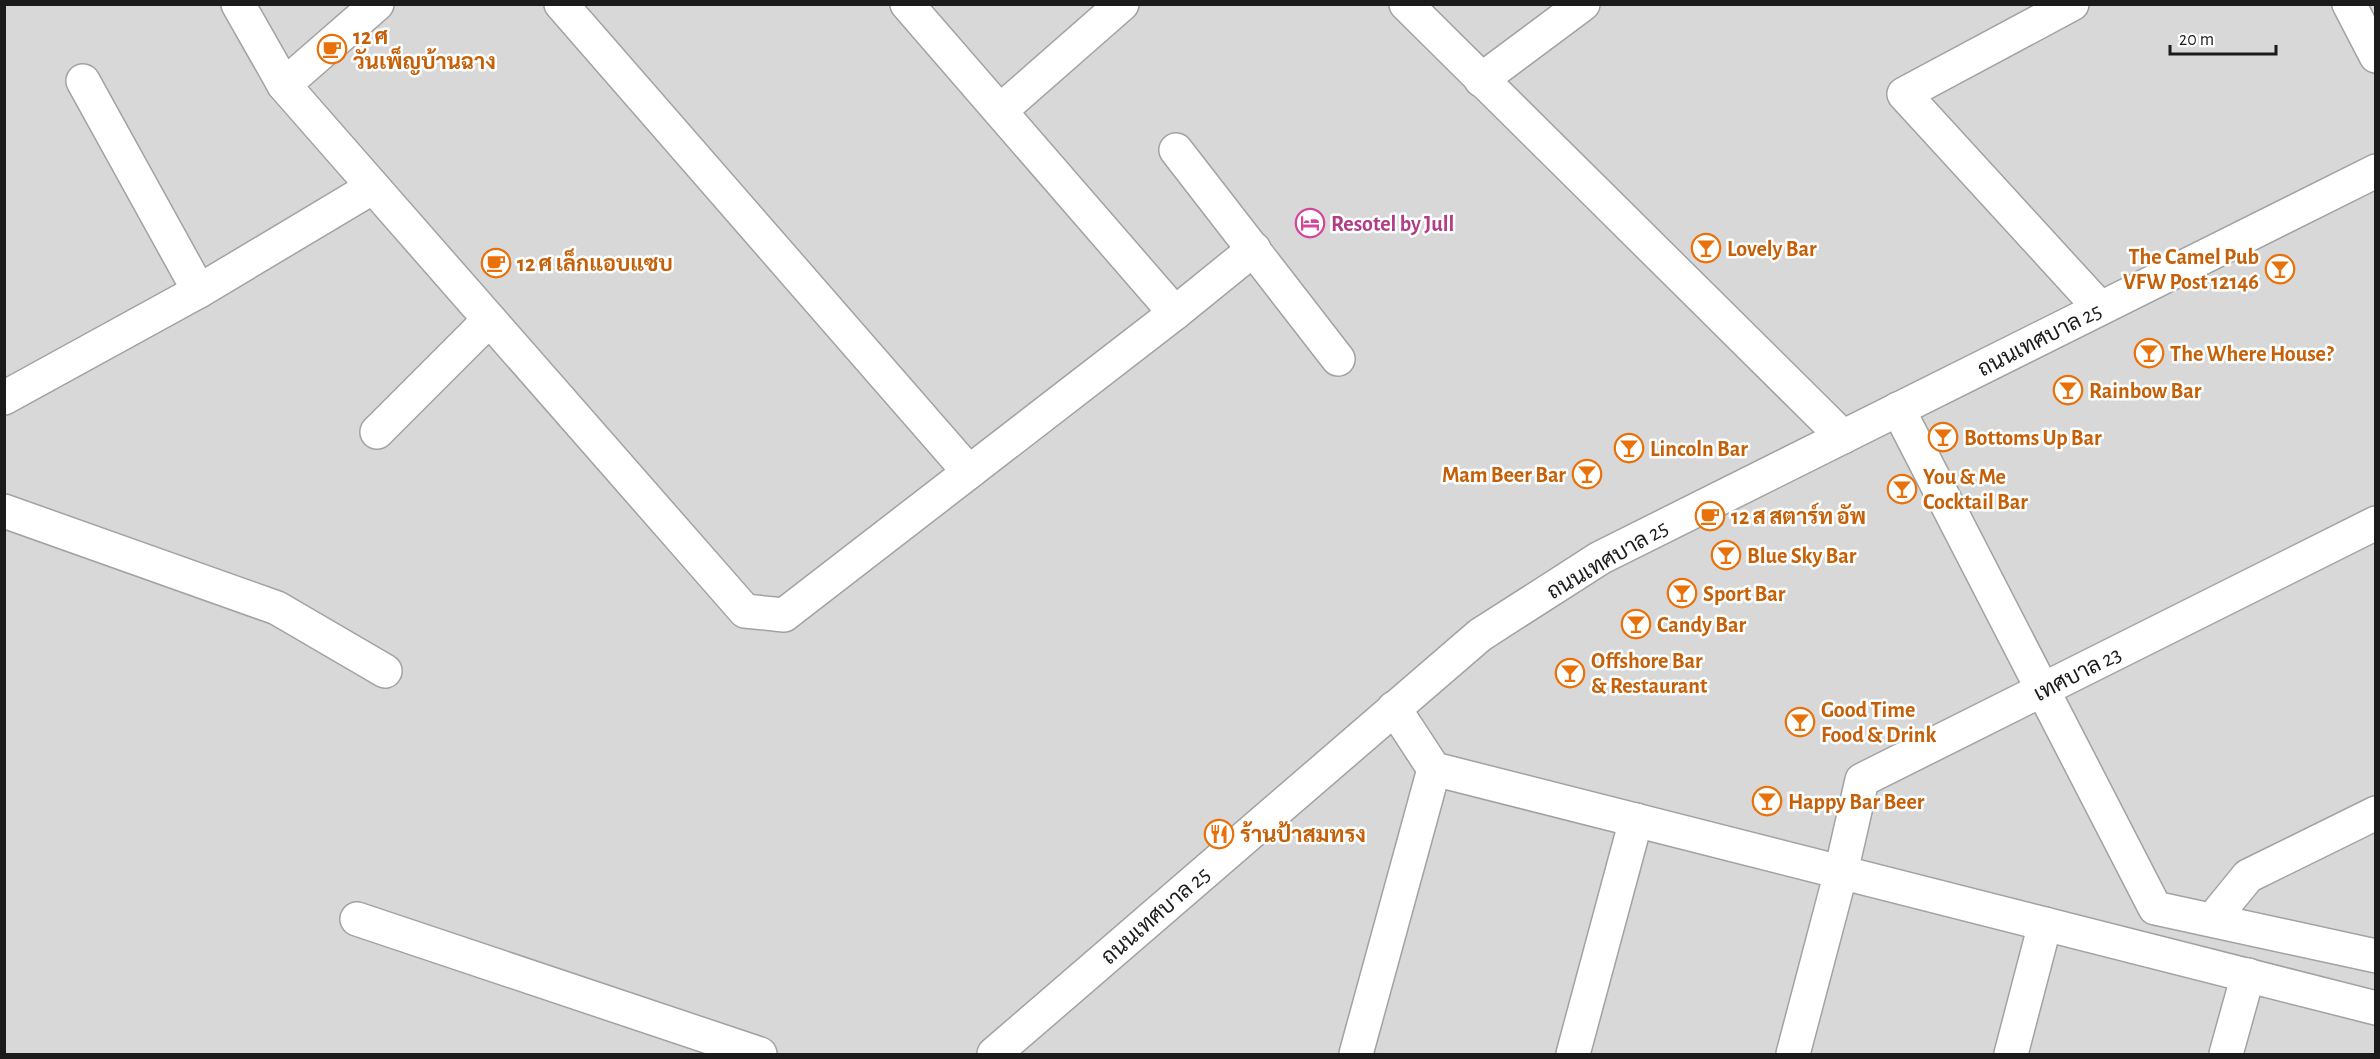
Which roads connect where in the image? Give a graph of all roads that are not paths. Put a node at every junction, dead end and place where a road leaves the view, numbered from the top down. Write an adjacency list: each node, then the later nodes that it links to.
1 (238, 4): 13 (street)
2 (377, 4): 13 (street)
3 (561, 4): 28 (street)
4 (907, 4): 14 (street)
5 (1122, 4): 14 (street)
6 (1406, 4): 11 (street)
7 (1582, 4): 11 (street)
8 (2072, 4): 20 (street)
9 (2349, 4): 10 (street)
10 (2376, 56)
11 (1481, 80): 27 (street)
12 (83, 81): 19 (street)
13 (284, 85): 17 (street)
14 (1000, 111): 21 (street)
15 (1176, 150): 18 (street)
16 (2376, 171): 20 (street, ถนนเทศบาล 25)
17 (373, 187): 19 (street); 22 (street)
18 (1254, 249): 21 (street); 23 (street)
19 (199, 291): 24 (street)
20 (2100, 308): 25 (street, ถนนเทศบาล 25)
21 (1175, 313): 28 (street)
22 (489, 320): 26 (street); 28 (street)
23 (1338, 359)
24 (4, 398)
25 (1898, 409): 27 (street, ถนนเทศบาล 25); 32 (street)
26 (377, 432)
27 (1843, 437): 33 (street, ถนนเทศบาล 25)
28 (969, 472)
29 (4, 511): 31 (street)
30 (2376, 523): 32 (street, เทศบาล 23)
31 (385, 671)
32 (2042, 690): 37 (street, เทศบาล 23); 39 (street)
33 (1394, 708): 34 (street); 45 (street, ถนนเทศบาล 25)
34 (1434, 769): 36 (street); 46 (street)
35 (2376, 813): 39 (street)
36 (1636, 820): 37 (street); 47 (street)
37 (1841, 872): 40 (street); 48 (street)
38 (357, 919): 44 (street)
39 (2212, 919): 41 (street)
40 (2044, 924): 42 (street); 49 (street)
41 (2376, 956)
42 (2248, 975): 43 (street); 50 (street)
43 (2376, 1008)
44 (760, 1054)
45 (994, 1054)
46 (1356, 1054)
47 (1573, 1054)
48 (1793, 1054)
49 (2011, 1054)
50 (2226, 1054)

